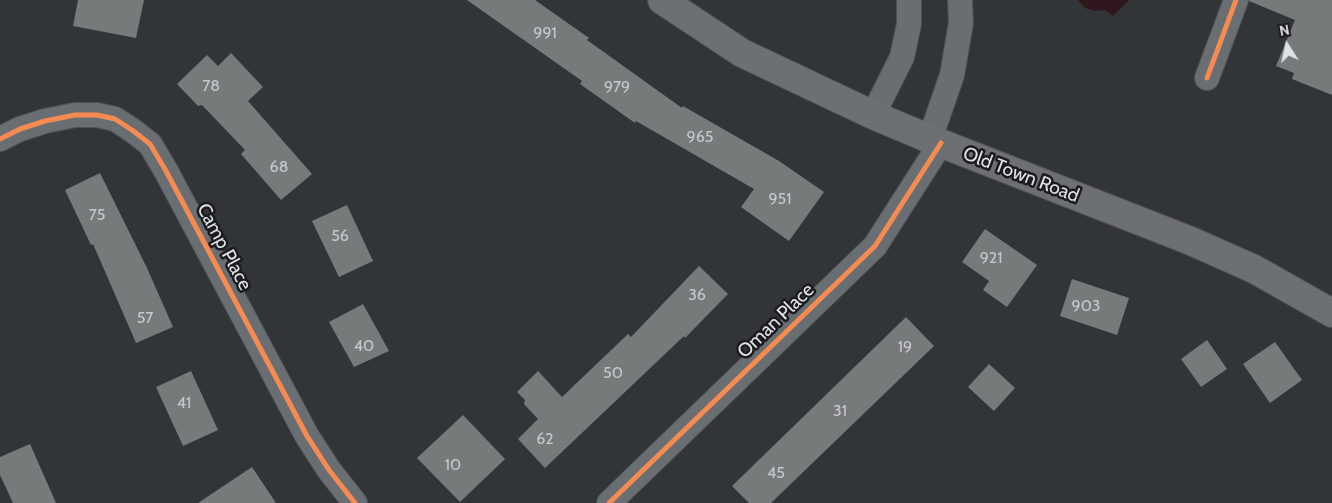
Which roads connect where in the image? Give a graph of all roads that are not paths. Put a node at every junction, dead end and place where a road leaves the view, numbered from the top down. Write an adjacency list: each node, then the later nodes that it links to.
1 (662, 0): 6 (main road, Old Town Road)
2 (909, 0): 6 (street)
3 (960, 0): 8 (street, Oman Place)
4 (1236, 0): 5 (street)
5 (1207, 78)
6 (873, 115): 8 (main road, Old Town Road)
7 (0, 139): 10 (street, Camp Place)
8 (935, 141): 9 (main road, Old Town Road); 11 (street, Oman Place)
9 (1332, 313)
10 (355, 503)
11 (609, 503)

